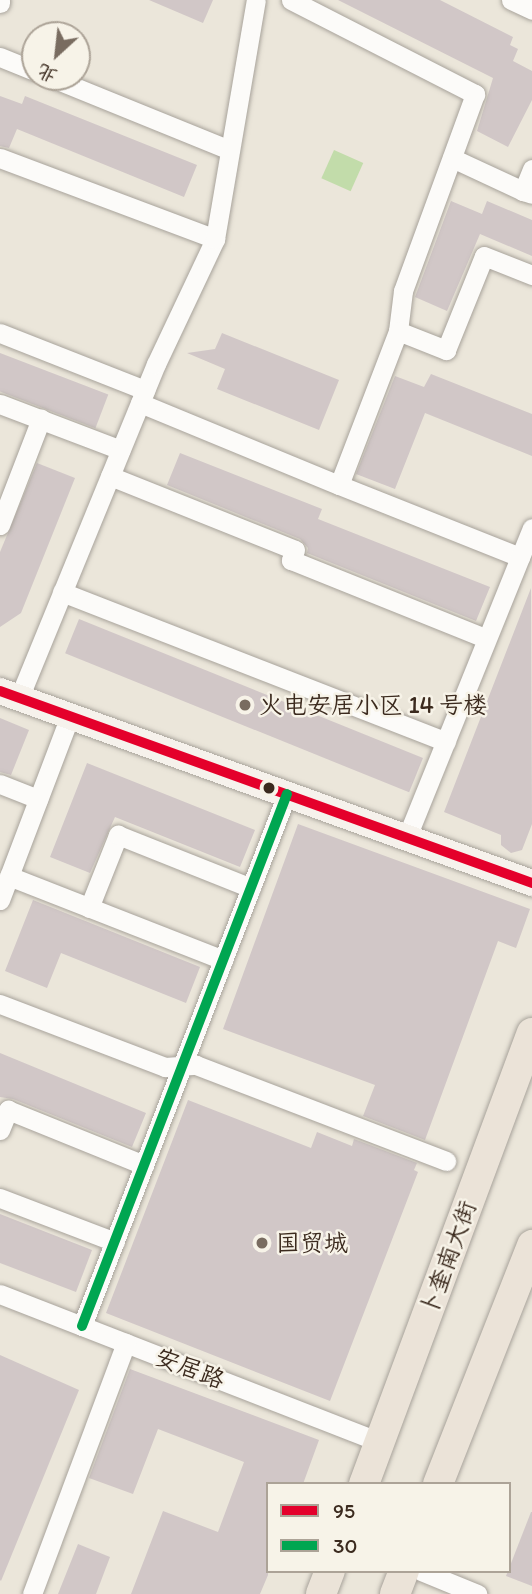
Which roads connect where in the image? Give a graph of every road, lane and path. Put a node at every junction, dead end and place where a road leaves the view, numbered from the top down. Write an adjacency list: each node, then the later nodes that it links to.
1 (256, 0): 8 (street)
2 (291, 0): 10 (street)
3 (511, 0): 4 (street)
4 (532, 10)
5 (0, 57): 6 (street)
6 (21, 65)
7 (85, 91): 8 (street)
8 (230, 150): 13 (street)
9 (0, 158): 13 (street)
10 (452, 158): 12 (street); 15 (street)
11 (532, 169): 12 (street)
12 (527, 192)
13 (215, 239): 17 (street)
14 (532, 275): 15 (street)
15 (398, 331): 22 (street)
16 (0, 333): 17 (street)
17 (143, 397): 20 (street); 22 (street)
18 (0, 404): 19 (street)
19 (41, 419): 20 (street); 23 (street)
20 (121, 450): 21 (street)
21 (110, 476): 26 (street); 27 (street)
22 (339, 485): 25 (street)
23 (0, 525)
24 (532, 528): 25 (street)
25 (520, 557): 30 (street)
26 (62, 592): 28 (street); 30 (street)
27 (484, 637)
28 (9, 694): 29 (street)
29 (70, 716): 32 (street); 33 (street)
30 (446, 742): 34 (street)
31 (0, 784): 33 (street)
32 (287, 794): 34 (street); 37 (street)
33 (38, 799): 35 (street)
34 (407, 837): 36 (street)
35 (9, 876): 38 (street); 39 (street)
36 (532, 883)
37 (251, 888): 39 (street); 40 (street)
38 (0, 900)
39 (89, 908): 40 (street)
40 (223, 960): 43 (street)
41 (0, 1004): 43 (street)
42 (532, 1033): 53 (main road, 卜奎南大街)
43 (182, 1066): 45 (street); 46 (street)
44 (0, 1130): 46 (street)
45 (446, 1161)
46 (144, 1165): 48 (street)
47 (0, 1198): 48 (street)
48 (115, 1242): 51 (street)
49 (532, 1245): 55 (main road)
50 (0, 1294): 51 (street, 安居路)
51 (82, 1326): 52 (street, 安居路)
52 (126, 1343): 53 (street, 安居路); 59 (street)
53 (380, 1442): 54 (main road, 卜奎南大街)
54 (365, 1482)
55 (439, 1482)
56 (329, 1573): 60 (main road)
57 (403, 1573): 61 (main road)
58 (426, 1573): 62 (street)
59 (32, 1594)
60 (321, 1594)
61 (395, 1594)
62 (477, 1594)

